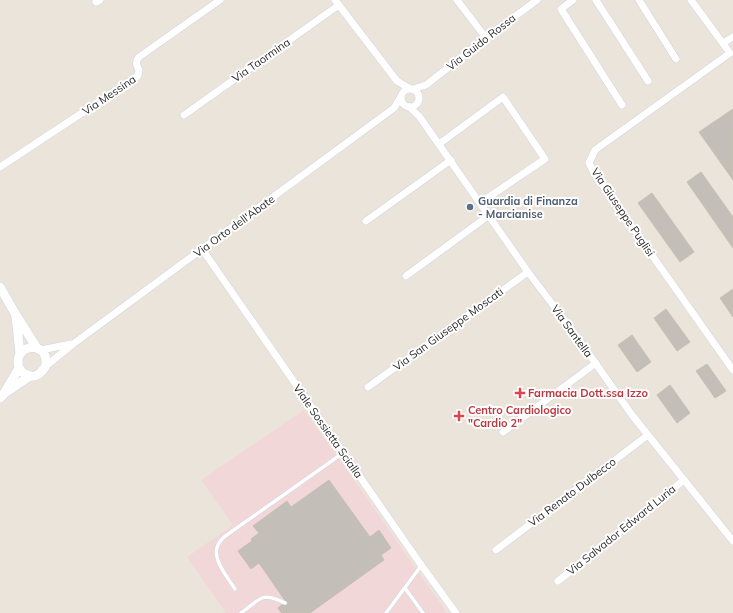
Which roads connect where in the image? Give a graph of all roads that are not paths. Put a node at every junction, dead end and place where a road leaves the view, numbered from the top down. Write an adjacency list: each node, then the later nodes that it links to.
1 (220, 0): 26 (street, Via Messina)
2 (457, 0): 10 (street)
3 (537, 0): 10 (street, Via Guido Rossa)
4 (573, 0): 19 (street)
5 (596, 0): 14 (street)
6 (639, 0): 12 (street)
7 (691, 0): 11 (street)
8 (337, 2): 13 (street); 22 (street, Via Taormina)
9 (733, 36): 11 (street)
10 (486, 38): 15 (street, Via Guido Rossa)
11 (723, 43): 41 (street, Via Giuseppe Puglisi)
12 (676, 60)
13 (398, 81): 16 (street); 17 (street)
14 (648, 81)
15 (426, 85): 16 (street, Via Guido Rossa); 18 (street, Via Guido Rossa)
16 (411, 88): 17 (street); 18 (street)
17 (401, 96): 20 (street); 21 (street, Via Orto dell'Abate)
18 (419, 100): 20 (street); 23 (street)
19 (622, 106)
20 (407, 107): 21 (street, Via Orto dell'Abate); 23 (street, Via Santella)
21 (394, 108): 30 (street, Via Orto dell'Abate)
22 (184, 114)
23 (419, 116): 24 (street, Via Santella)
24 (439, 144): 25 (street, Via Santella); 27 (street)
25 (451, 160): 27 (street, Via Santella); 29 (street)
26 (0, 167)
27 (480, 203): 28 (street, Via Santella)
28 (488, 216): 31 (street, Via Santella); 32 (street)
29 (366, 221)
30 (202, 249): 35 (street, Via Orto dell'Abate); 47 (street, Viale Sossietta Scialla)
31 (528, 272): 38 (street, Via Santella); 43 (street, Via San Giuseppe Moscati)
32 (406, 276)
33 (0, 287): 34 (street)
34 (16, 315): 36 (street); 37 (street)
35 (73, 344): 36 (street); 39 (street, Via Orto dell'Abate)
36 (39, 349): 37 (street); 39 (street)
37 (20, 354): 40 (street)
38 (596, 363): 45 (street); 46 (street, Via Santella)
39 (46, 366): 42 (street)
40 (19, 368): 42 (street); 44 (street)
41 (733, 370)
42 (30, 376): 44 (street)
43 (368, 386)
44 (1, 397)
45 (503, 432)
46 (648, 435): 48 (street, Via Santella); 50 (street, Via Renato Dulbecco)
47 (343, 452): 51 (street, Viale Sossietta Scialla); 54 (lane)
48 (684, 480): 49 (street, Via Santella); 52 (street, Via Salvador Edward Luria)
49 (733, 540)
50 (496, 550)
51 (421, 566): 53 (lane); 59 (street, Viale Sossietta Scialla)
52 (558, 581)
53 (405, 588): 57 (lane); 58 (lane)
54 (235, 589)
55 (285, 603): 56 (lane)
56 (241, 613)
57 (386, 613)
58 (423, 613)
59 (456, 613)

